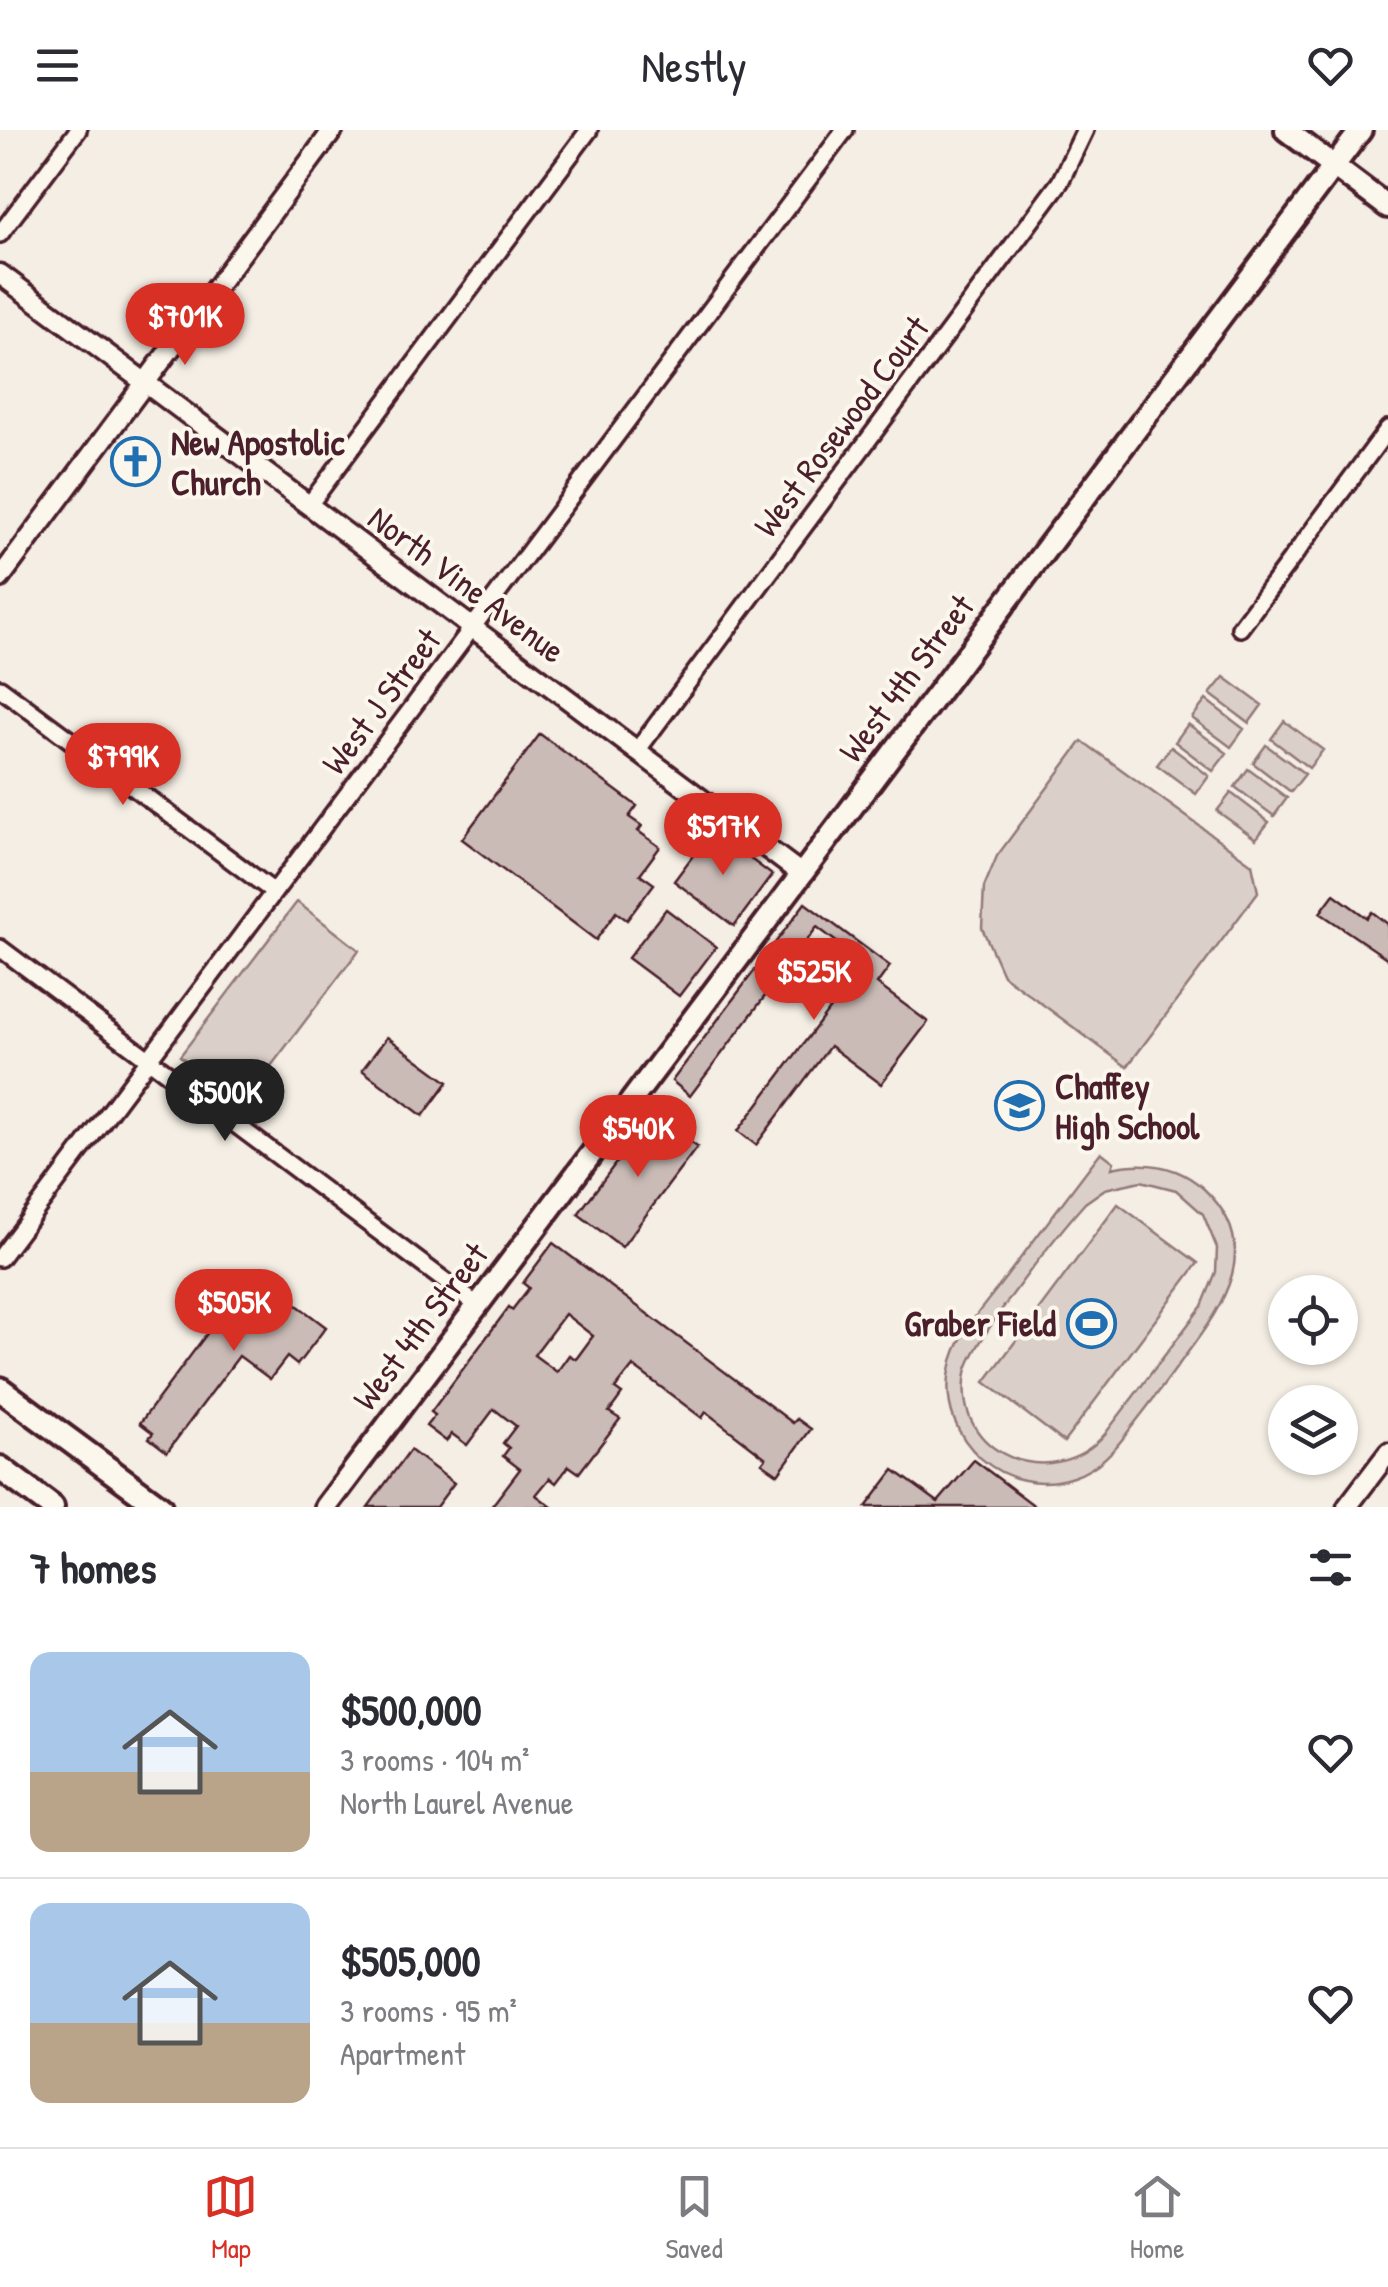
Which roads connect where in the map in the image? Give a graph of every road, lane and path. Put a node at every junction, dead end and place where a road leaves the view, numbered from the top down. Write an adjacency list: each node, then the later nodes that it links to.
1 (78, 130): 10 (street)
2 (333, 130): 12 (street)
3 (589, 130): 14 (street)
4 (844, 130): 16 (street, West J Street)
5 (1085, 130): 19 (street, West Rosewood Court)
6 (1286, 130): 8 (main road)
7 (1360, 130): 8 (main road, West 4th Street)
8 (1333, 164): 9 (main road); 20 (main road, West 4th Street)
9 (1388, 206)
10 (0, 234)
11 (0, 274): 12 (street, North Vine Avenue)
12 (144, 382): 14 (street, North Vine Avenue); 15 (street)
13 (1388, 429): 17 (street)
14 (309, 506): 16 (street, North Vine Avenue)
15 (0, 578)
16 (474, 628): 19 (street, North Vine Avenue); 21 (street, West J Street)
17 (1240, 628)
18 (0, 688): 21 (street)
19 (636, 752): 20 (street, North Vine Avenue)
20 (800, 873): 25 (main road, West 4th Street)
21 (274, 892): 23 (street, West J Street)
22 (0, 948): 23 (street)
23 (149, 1059): 24 (street, West J Street); 25 (street)
24 (0, 1258)
25 (477, 1305): 31 (main road, West 4th Street)
26 (0, 1389): 30 (main road)
27 (1388, 1452): 32 (street)
28 (0, 1468): 29 (main road)
29 (52, 1507)
30 (160, 1507)
31 (326, 1507)
32 (1347, 1507)

